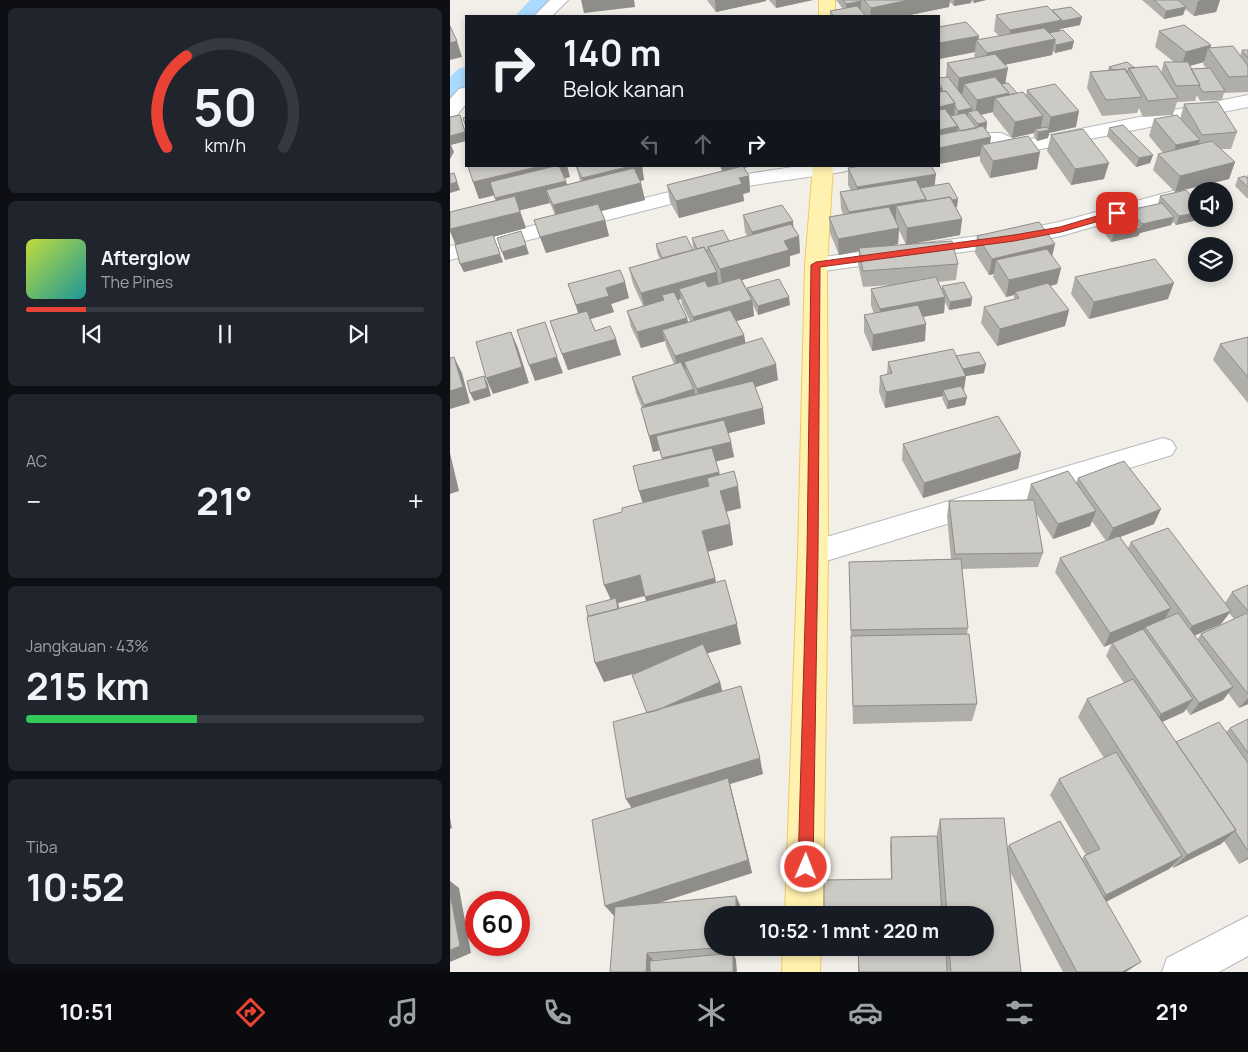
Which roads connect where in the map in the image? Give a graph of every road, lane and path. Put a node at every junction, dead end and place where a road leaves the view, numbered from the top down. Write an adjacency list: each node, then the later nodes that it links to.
1 (560, 0): 3 (street)
2 (828, 0): 4 (main road)
3 (543, 15)
4 (827, 15)
5 (465, 94): 7 (street)
6 (1248, 102): 10 (street)
7 (450, 111)
8 (465, 121): 9 (street)
9 (450, 125)
10 (940, 148)
11 (829, 167): 13 (street); 14 (main road)
12 (1173, 196): 14 (street)
13 (450, 253)
14 (816, 265): 16 (main road)
15 (1163, 448): 16 (street)
16 (812, 553): 17 (main road)
17 (804, 906)
18 (1248, 935): 21 (street)
19 (802, 956): 20 (main road)
20 (801, 972)
21 (1181, 972)

